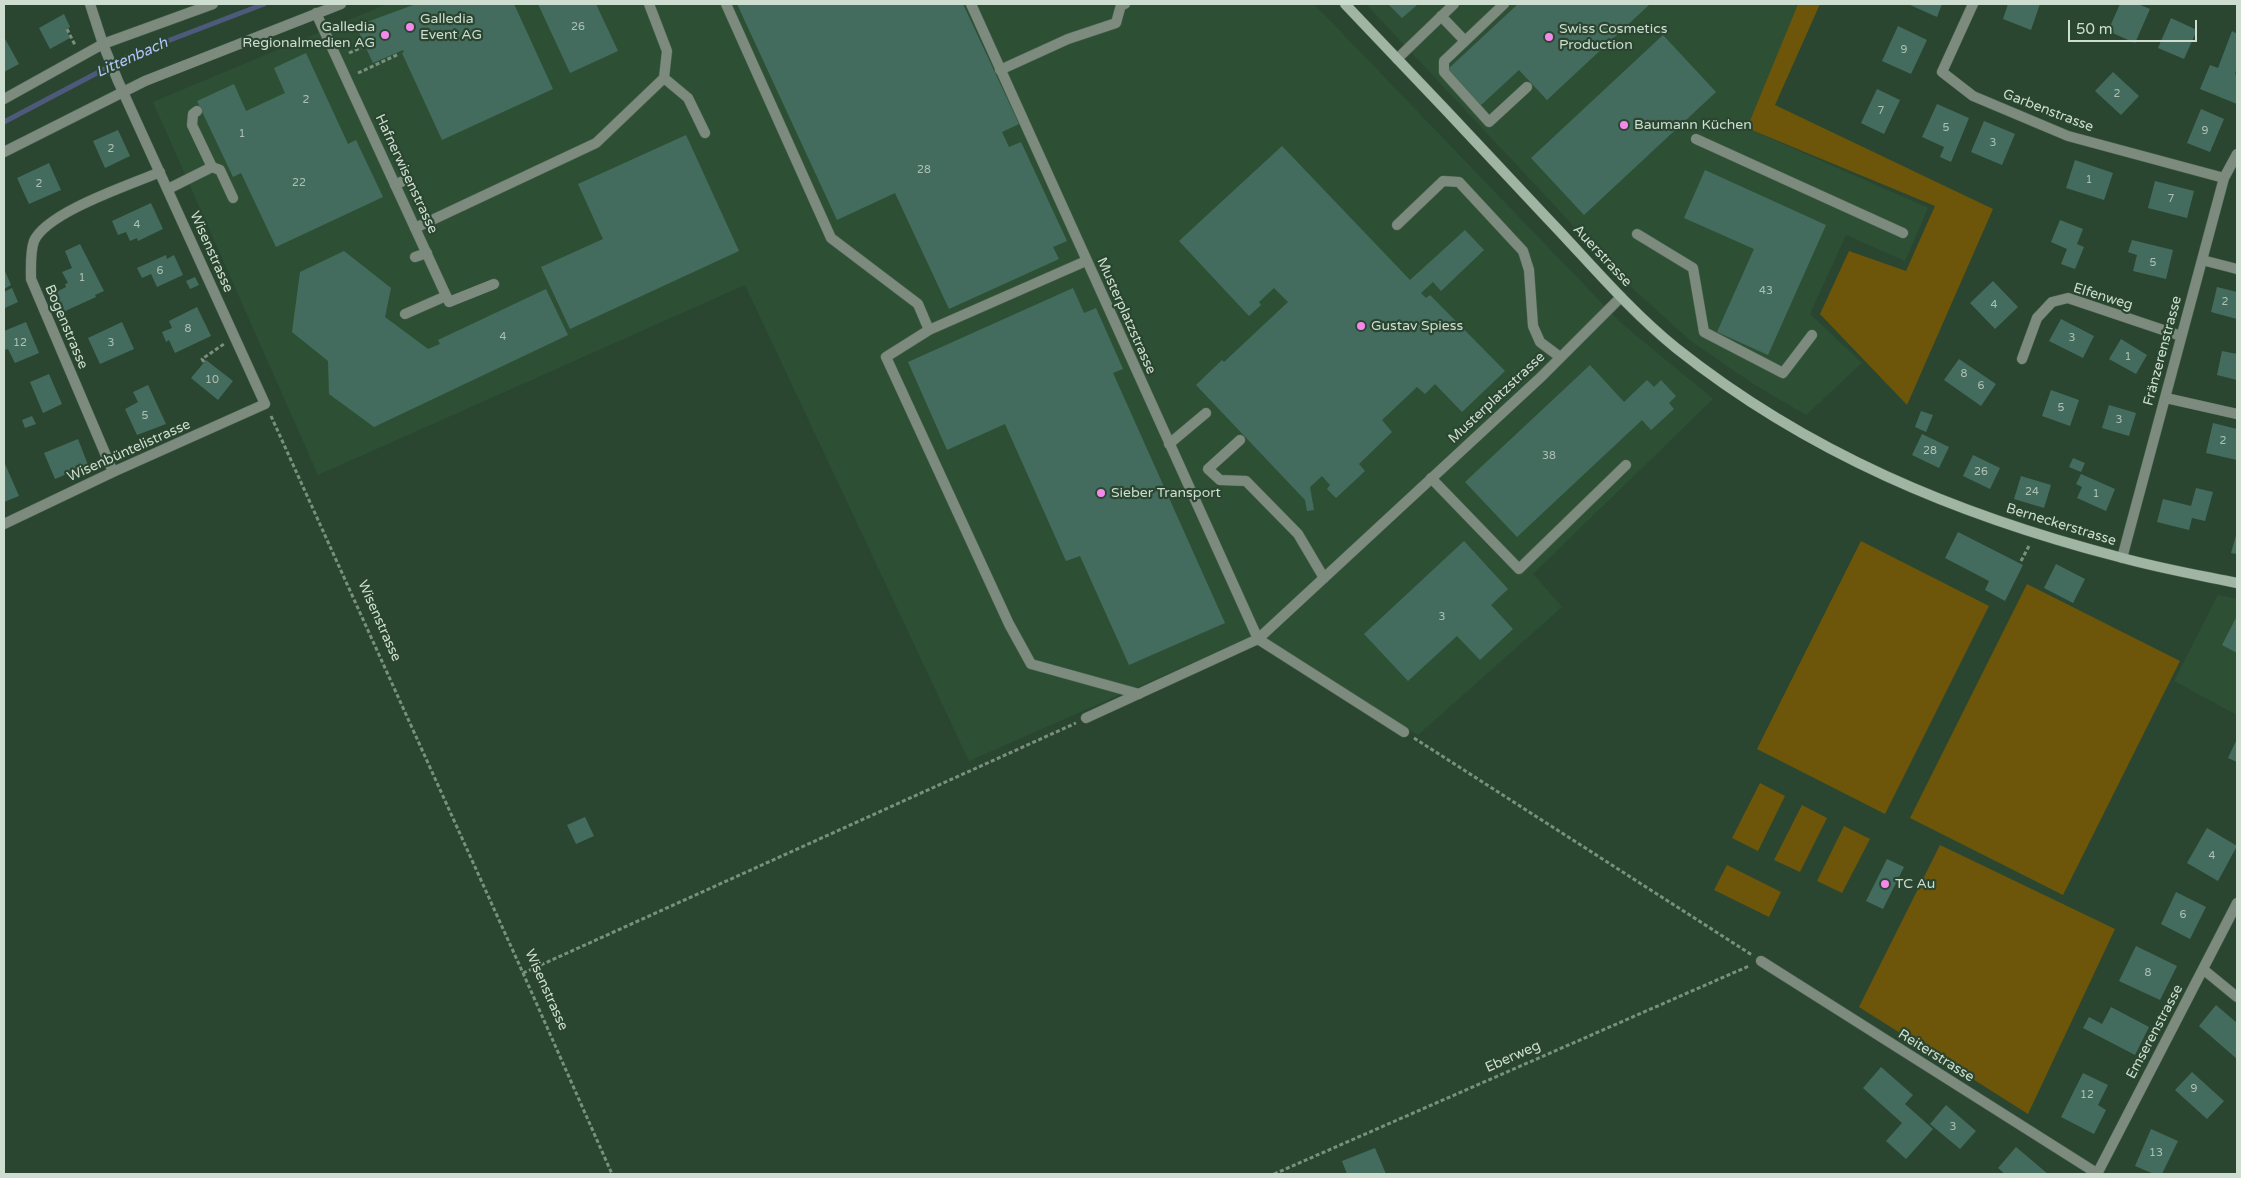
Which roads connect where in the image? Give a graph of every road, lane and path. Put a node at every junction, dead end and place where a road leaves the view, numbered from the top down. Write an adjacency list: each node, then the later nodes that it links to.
1 (90, 4): 17 (street, Wisenstrasse)
2 (212, 4): 17 (street)
3 (341, 4): 12 (street)
4 (650, 4): 24 (street)
5 (726, 4): 51 (street)
6 (971, 4): 22 (street, Musterplatzstrasse)
7 (1126, 4): 22 (street)
8 (1345, 4): 21 (main road, Auerstrasse)
9 (1454, 4): 13 (street)
10 (1504, 4): 16 (street)
11 (1973, 4): 35 (street, Garbenstrasse)
12 (316, 13): 20 (street, Hafnerwisenstrasse); 26 (street)
13 (1441, 16): 16 (street); 21 (street)
14 (67, 29): 15 (path)
15 (69, 34)
16 (1465, 41): 25 (street)
17 (103, 44): 26 (street, Wisenstrasse); 27 (street)
18 (365, 46): 20 (path)
19 (399, 54): 23 (path)
20 (337, 59): 23 (street, Hafnerwisenstrasse)
21 (1397, 59): 49 (main road, Auerstrasse)
22 (1000, 70): 45 (street, Musterplatzstrasse)
23 (346, 78): 39 (street, Hafnerwisenstrasse)
24 (664, 78): 29 (street); 39 (street)
25 (1527, 87)
26 (124, 91): 31 (street); 34 (street, Wisenstrasse)
27 (4, 99)
28 (197, 111): 33 (street)
29 (706, 133)
30 (1696, 140): 40 (street)
31 (4, 152)
32 (2237, 154): 35 (street, Fränzerenstrasse)
33 (212, 167): 36 (street); 37 (street)
34 (160, 172): 36 (street, Wisenstrasse); 65 (street, Bogenstrasse)
35 (2224, 178): 44 (street, Fränzerenstrasse)
36 (168, 189): 53 (street, Wisenstrasse)
37 (233, 198)
38 (1397, 224): 55 (street)
39 (415, 228): 42 (street, Hafnerwisenstrasse)
40 (1903, 233)
41 (1637, 234): 52 (street)
42 (427, 253): 43 (street); 48 (street, Hafnerwisenstrasse)
43 (414, 257)
44 (2202, 260): 46 (street); 54 (street, Fränzerenstrasse)
45 (1086, 261): 51 (street); 63 (street, Musterplatzstrasse)
46 (2237, 269)
47 (494, 284): 48 (street)
48 (446, 296): 50 (street)
49 (1621, 297): 55 (street, Musterplatzstrasse); 66 (main road, Auerstrasse)
50 (405, 314)
51 (929, 330): 75 (street)
52 (1812, 335)
53 (234, 336): 57 (path); 59 (street, Wisenstrasse)
54 (2181, 336): 56 (street, Elfenweg); 58 (street, Fränzerenstrasse)
55 (1560, 357): 67 (street, Musterplatzstrasse)
56 (2022, 359)
57 (204, 362)
58 (2166, 398): 61 (street); 70 (street, Fränzerenstrasse)
59 (266, 404): 65 (street, Wisenbüntelistrasse); 81 (path, Wisenstrasse)
60 (1206, 413): 63 (street)
61 (2237, 414)
62 (1240, 440): 72 (street)
63 (1168, 444): 74 (street, Musterplatzstrasse)
64 (1626, 464): 67 (street)
65 (113, 472): 68 (street, Wisenbüntelistrasse)
66 (1883, 475): 70 (main road, Berneckerstrasse)
67 (1432, 478): 72 (street, Musterplatzstrasse)
68 (4, 524)
69 (2031, 544): 71 (path)
70 (2122, 558): 73 (main road, Berneckerstrasse)
71 (2021, 561)
72 (1324, 578): 74 (street, Musterplatzstrasse)
73 (2237, 583)
74 (1258, 640): 75 (street); 77 (street)
75 (1139, 694): 76 (street)
76 (1086, 718): 81 (path)
77 (1404, 732): 79 (path)
78 (2237, 903): 80 (street, Emserenstrasse)
79 (1760, 961): 84 (path, Eberweg); 85 (street, Reiterstrasse)
80 (2204, 970): 82 (street); 85 (street, Emserenstrasse)
81 (523, 973): 83 (path, Wisenstrasse)
82 (2237, 997)
83 (612, 1174)
84 (1274, 1174)
85 (2098, 1174)

